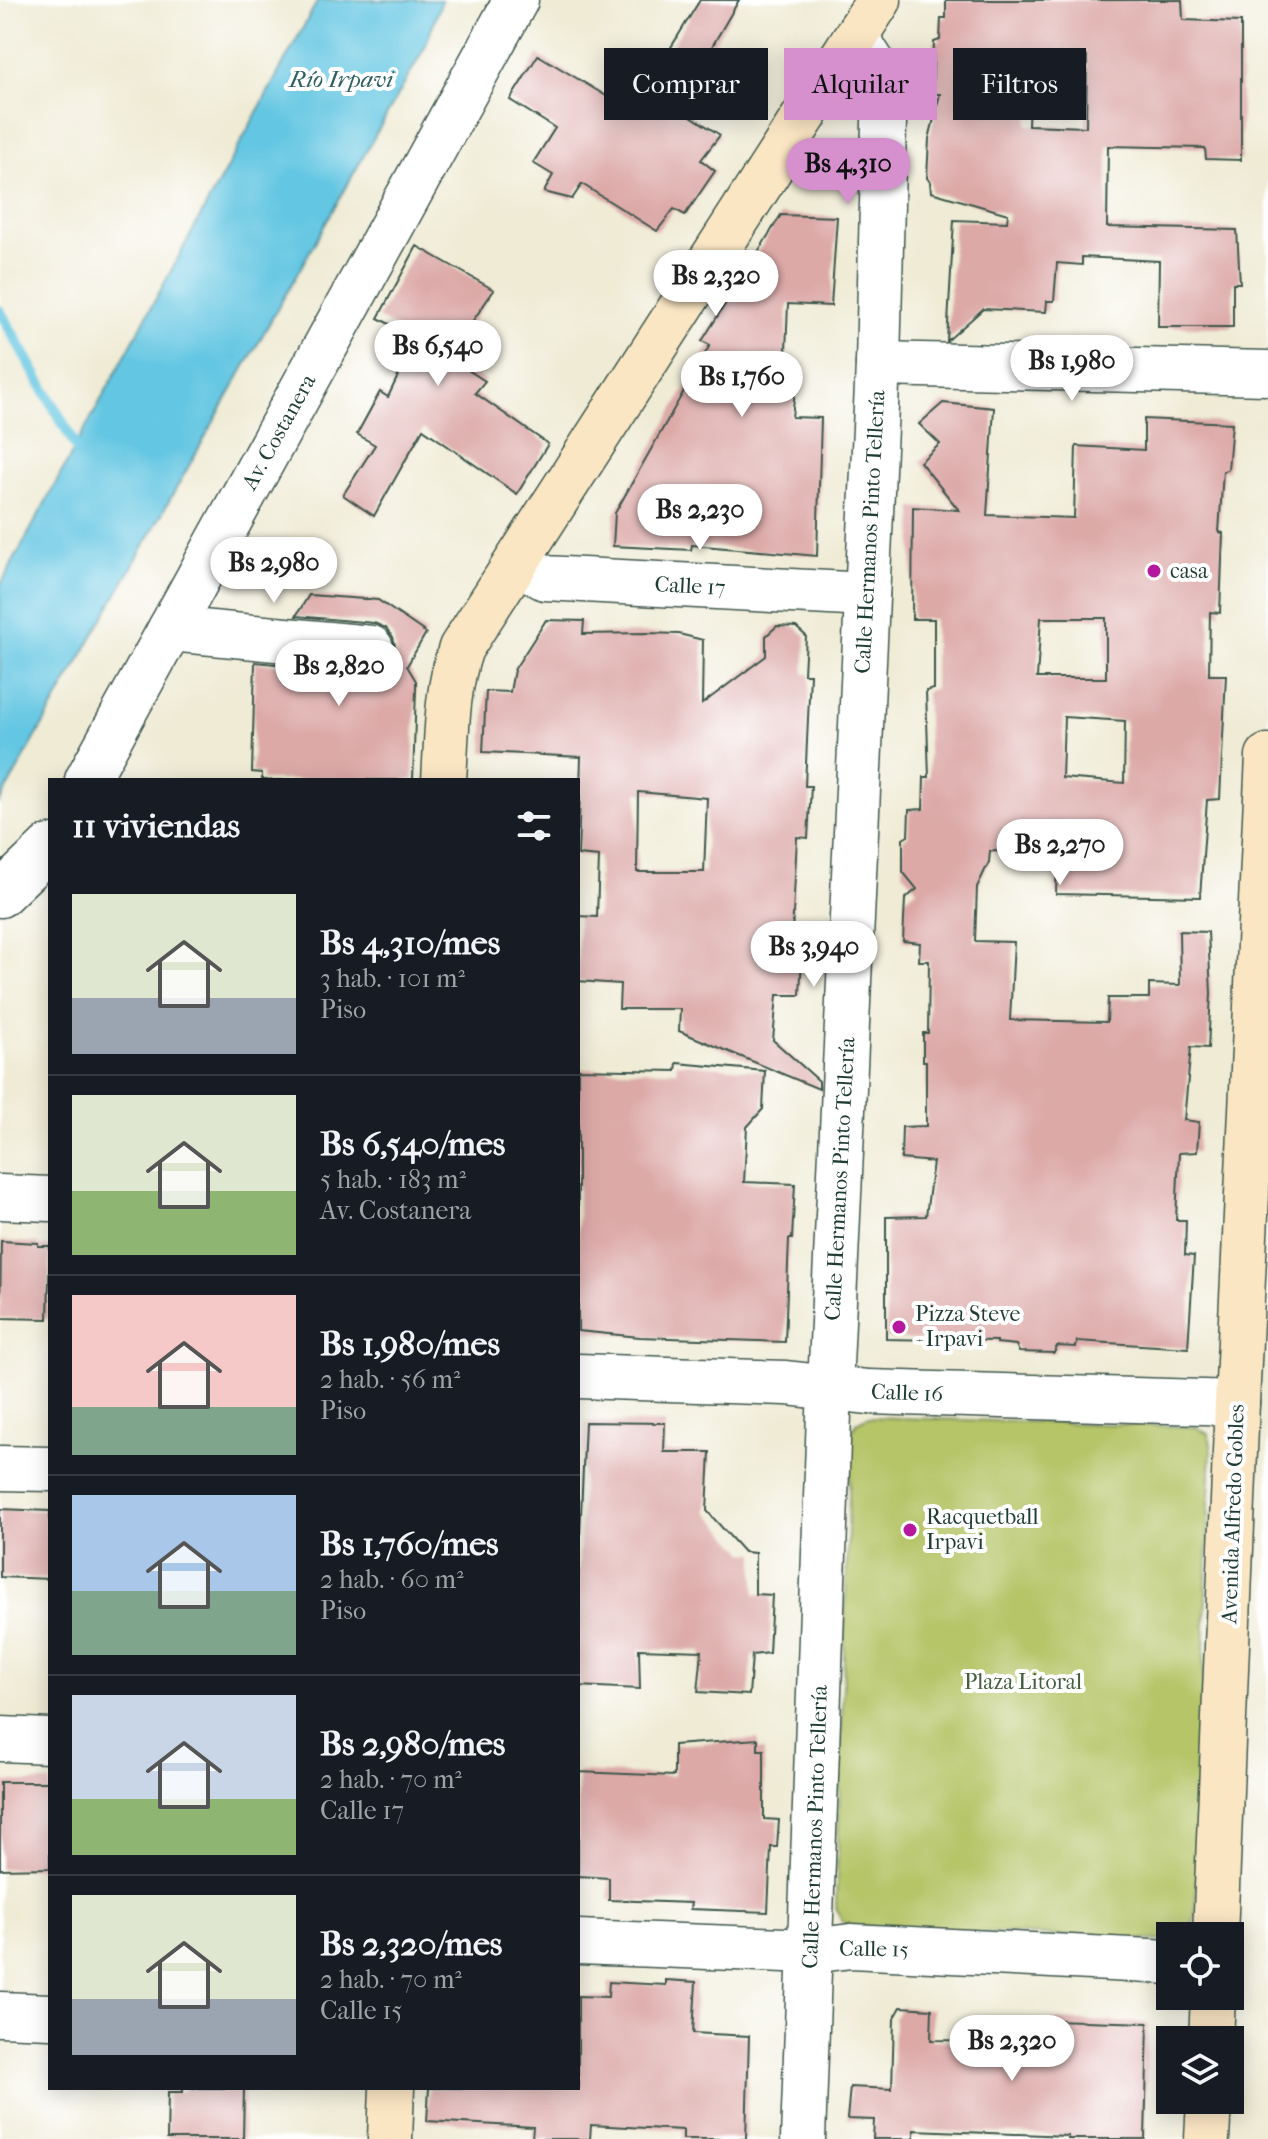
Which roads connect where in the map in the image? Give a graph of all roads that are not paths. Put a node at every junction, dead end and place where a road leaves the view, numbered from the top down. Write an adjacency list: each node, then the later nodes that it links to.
1 (516, 0): 8 (street, Av. Costanera)
2 (879, 0): 3 (main road)
3 (856, 37): 4 (street, Calle Hermanos Pinto Tellería); 6 (main road)
4 (878, 364): 5 (street); 7 (street, Calle Hermanos Pinto Tellería)
5 (1268, 373)
6 (518, 562): 7 (street, Calle 17); 12 (main road)
7 (867, 595): 18 (street, Calle Hermanos Pinto Tellería)
8 (170, 629): 9 (street); 11 (street, Av. Costanera)
9 (371, 648)
10 (1268, 756): 19 (main road, Avenida Alfredo Gobles)
11 (88, 778)
12 (444, 778)
13 (48, 850): 14 (street)
14 (20, 894)
15 (0, 1197): 16 (street)
16 (48, 1199)
17 (580, 1376): 18 (street, Calle 16)
18 (830, 1386): 19 (street, Calle 16); 26 (street, Calle Hermanos Pinto Tellería)
19 (1237, 1403): 24 (main road, Avenida Alfredo Gobles)
20 (0, 1468): 21 (street)
21 (48, 1469)
22 (0, 1739): 23 (street)
23 (48, 1741)
24 (1216, 1922)
25 (580, 1942): 26 (street, Calle 15)
26 (811, 1951): 27 (street, Calle 15); 33 (street, Calle Hermanos Pinto Tellería)
27 (1156, 1961)
28 (0, 2014): 29 (street)
29 (48, 2016)
30 (392, 2090): 32 (main road)
31 (1208, 2114): 34 (main road)
32 (390, 2139)
33 (803, 2139)
34 (1207, 2139)

